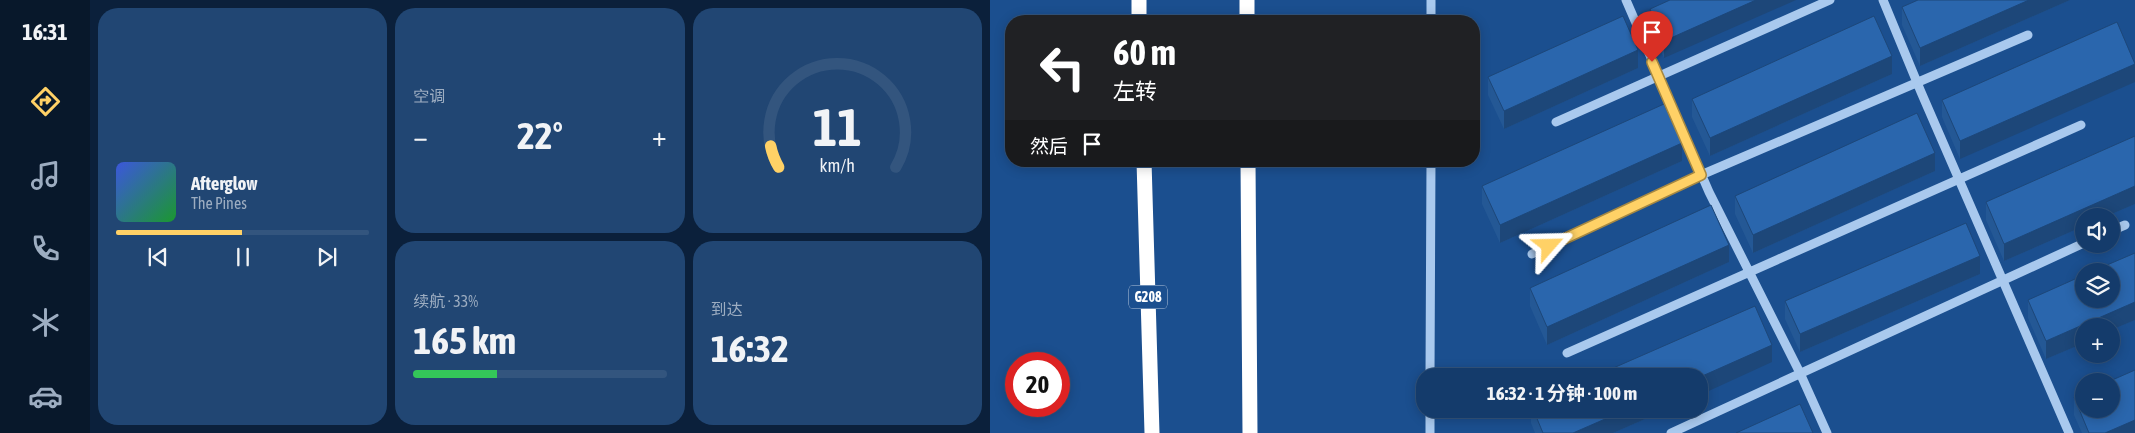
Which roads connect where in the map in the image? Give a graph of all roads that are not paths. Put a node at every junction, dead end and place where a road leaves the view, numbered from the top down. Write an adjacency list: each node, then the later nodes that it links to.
1 (1139, 0): 7 (highway)
2 (1247, 0): 8 (highway)
3 (1432, 0): 9 (street)
4 (1626, 0): 11 (street)
5 (1830, 0): 11 (street)
6 (1883, 0): 12 (street)
7 (1140, 15)
8 (1247, 15)
9 (1431, 15)
10 (2028, 35): 12 (street)
11 (1659, 77): 13 (street); 18 (street)
12 (1917, 83): 18 (street); 19 (street)
13 (1556, 122)
14 (2081, 125): 19 (street)
15 (1144, 167): 30 (highway, G208)
16 (1248, 167): 31 (highway)
17 (1431, 167): 27 (street)
18 (1701, 175): 23 (street); 24 (street)
19 (1958, 179): 24 (street); 25 (street)
20 (2124, 225): 21 (street)
21 (2120, 227)
22 (2075, 247): 25 (street)
23 (1532, 254)
24 (1749, 272): 26 (street); 28 (street)
25 (2002, 279): 28 (street); 35 (street)
26 (1567, 353)
27 (1430, 368)
28 (1800, 373): 33 (street); 34 (street)
29 (1430, 418): 32 (street)
30 (1152, 433)
31 (1250, 433)
32 (1430, 433)
33 (1671, 433)
34 (1827, 433)
35 (2069, 433)

